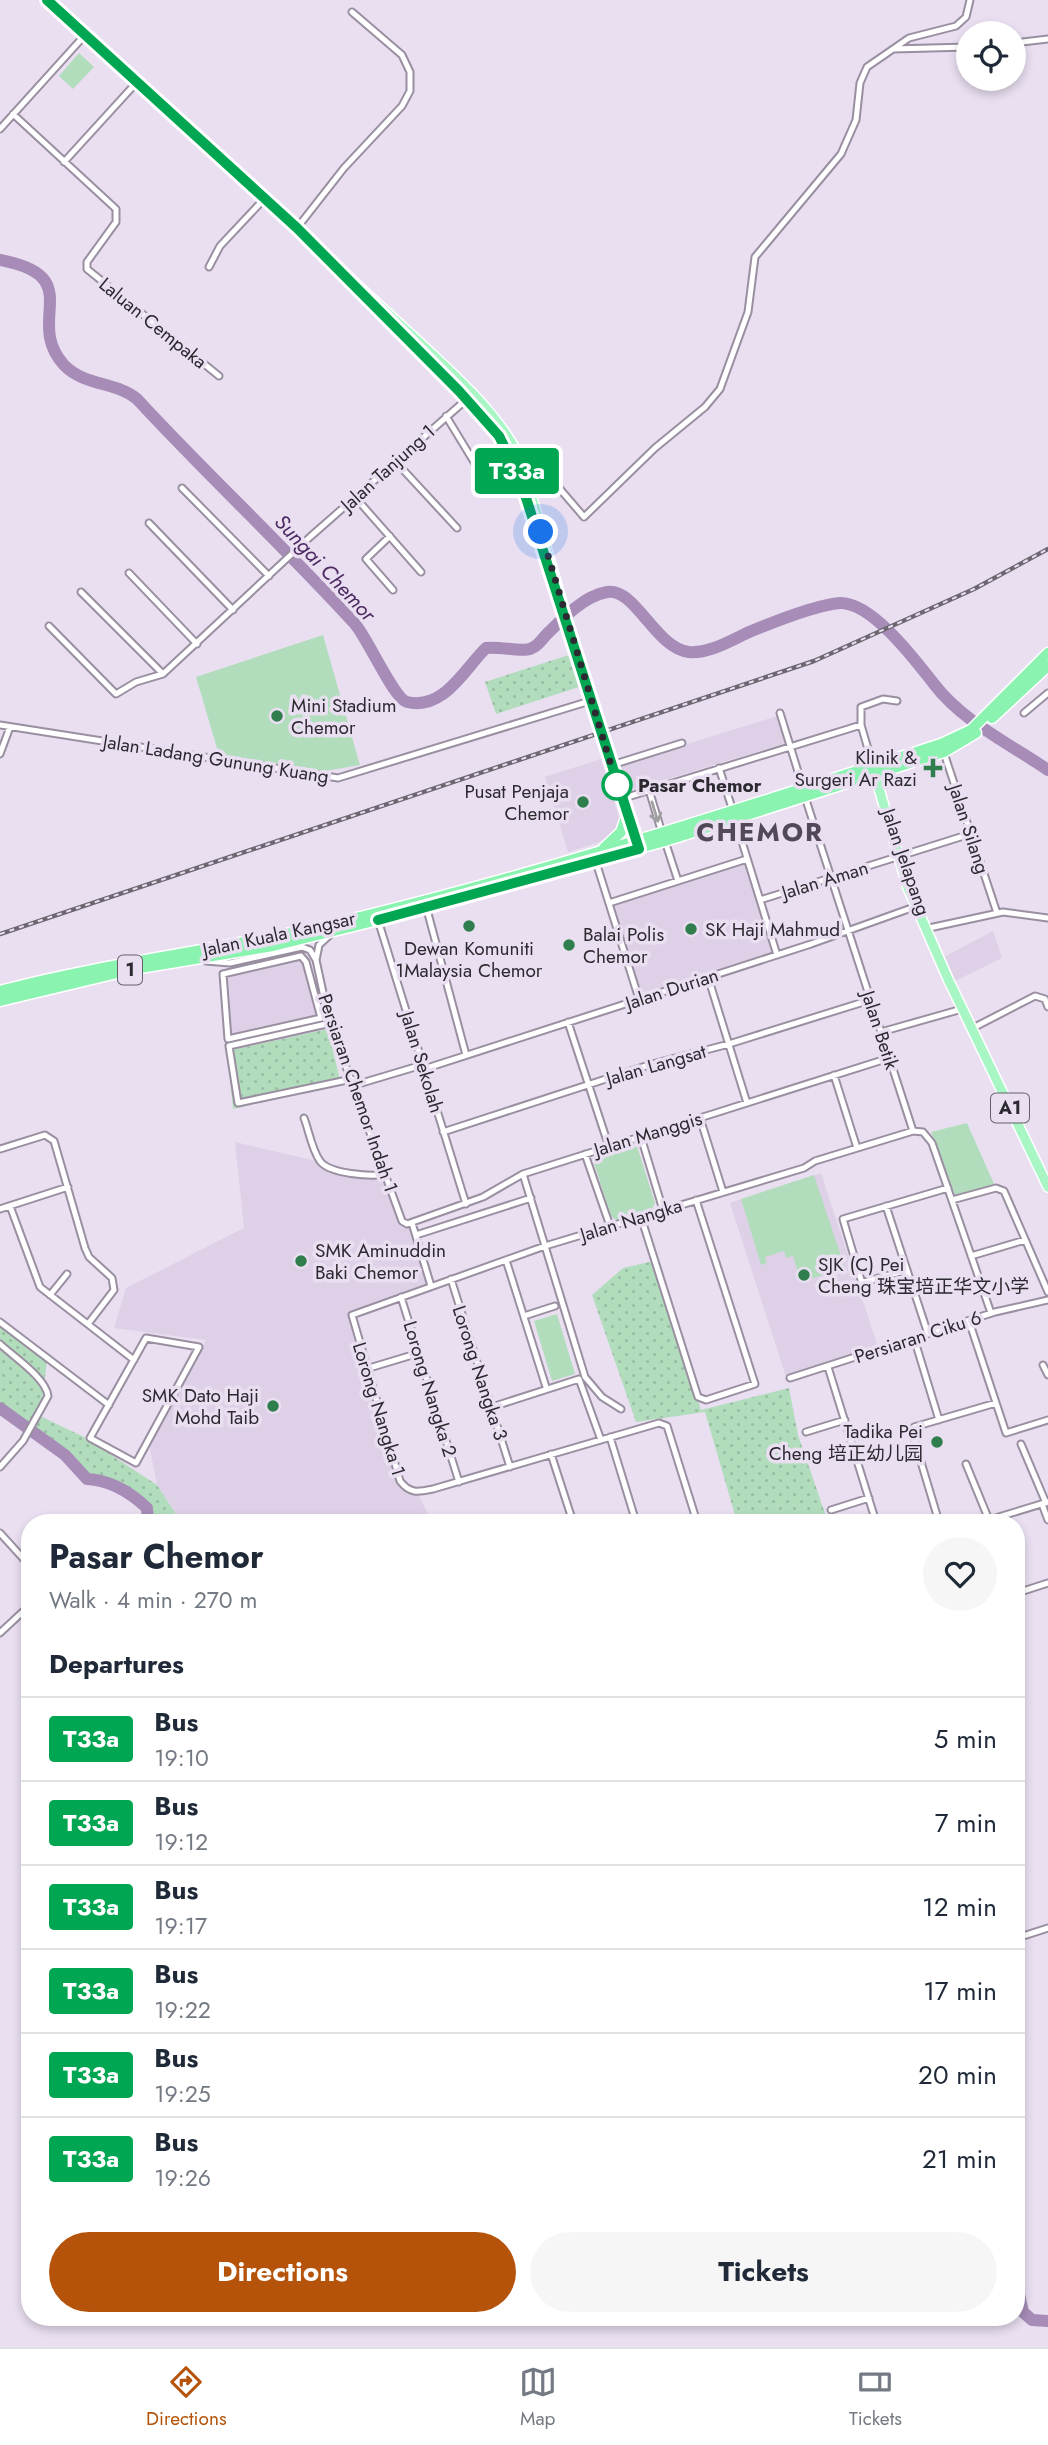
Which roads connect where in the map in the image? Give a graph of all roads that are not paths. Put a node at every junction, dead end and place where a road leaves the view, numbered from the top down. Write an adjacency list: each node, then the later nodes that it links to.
1 (47, 0): 4 (main road)
2 (971, 0): 8 (street)
3 (352, 12): 14 (street)
4 (85, 35): 9 (main road); 10 (street)
5 (1048, 39): 6 (street)
6 (1026, 42)
7 (956, 47): 8 (street)
8 (890, 49): 22 (street)
9 (137, 82): 12 (street); 13 (main road)
10 (13, 114): 11 (street); 12 (street, Laluan Cempaka)
11 (0, 129)
12 (64, 162): 17 (street, Laluan Cempaka)
13 (265, 198): 14 (main road); 16 (street)
14 (297, 228): 15 (main road)
15 (327, 257): 18 (main road); 19 (main road)
16 (209, 267)
17 (219, 376)
18 (456, 378): 19 (main road); 20 (main road)
19 (467, 399): 20 (main road); 21 (street, Jalan Tanjung 1); 30 (main road)
20 (482, 406): 22 (main road)
21 (446, 416): 23 (street, Jalan Tanjung 1); 24 (street)
22 (514, 447): 30 (main road)
23 (395, 461): 26 (street, Jalan Tanjung 1); 28 (street)
24 (488, 485)
25 (182, 488): 33 (street)
26 (355, 497): 29 (street); 33 (street, Jalan Tanjung 1)
27 (149, 523): 36 (street)
28 (457, 528)
29 (390, 536): 31 (street); 34 (street)
30 (547, 557): 43 (main road)
31 (421, 572)
32 (129, 573): 38 (street)
33 (269, 576): 36 (street, Jalan Tanjung 1)
34 (393, 590)
35 (81, 592): 41 (street)
36 (233, 610): 38 (street, Jalan Tanjung 1)
37 (49, 626): 41 (street)
38 (197, 644): 41 (street, Jalan Tanjung 1)
39 (1048, 653): 47 (highway, Jalan Kuala Kangsar / 1)
40 (1048, 666): 47 (highway, Jalan Kuala Kangsar / 1)
41 (163, 674)
42 (1048, 693): 46 (street)
43 (590, 701): 50 (street, Jalan Ladang Gunung Kuang); 59 (main road)
44 (898, 701): 49 (street)
45 (780, 713): 52 (street, Jalan Betik)
46 (1024, 713)
47 (992, 715): 53 (highway, Jalan Kuala Kangsar / 1)
48 (0, 725): 50 (street, Jalan Ladang Gunung Kuang)
49 (861, 725): 52 (street); 56 (street)
50 (10, 727): 54 (street)
51 (682, 743): 59 (street)
52 (790, 746): 55 (street); 58 (street, Jalan Betik)
53 (943, 748): 56 (highway, Jalan Kuala Kangsar / 1); 62 (street, Jalan Silang)
54 (0, 754)
55 (719, 768): 57 (street); 60 (street)
56 (874, 772): 58 (highway, Jalan Kuala Kangsar / 1); 66 (main road, Jalan Jelapang / A1)
57 (649, 790): 59 (street); 63 (street, one-way to 63)
58 (804, 792): 60 (highway, Jalan Kuala Kangsar / 1); 68 (street, Jalan Betik)
59 (623, 798): 61 (main road); 64 (main road)
60 (734, 815): 63 (highway, Jalan Kuala Kangsar / 1); 67 (street)
61 (625, 820): 64 (main road); 65 (highway)
62 (970, 834): 66 (street, Jalan Aman); 74 (street, Jalan Silang)
63 (664, 837): 64 (highway, Jalan Kuala Kangsar / 1); 69 (street)
64 (636, 846): 65 (highway, Jalan Kuala Kangsar / 1)
65 (596, 856): 71 (highway, Jalan Kuala Kangsar / 1); 72 (street)
66 (900, 857): 68 (street, Jalan Aman); 73 (main road, Jalan Jelapang / A1)
67 (747, 859): 69 (street); 70 (street)
68 (831, 878): 70 (street, Jalan Aman); 79 (street, Jalan Betik)
69 (678, 881): 72 (street)
70 (760, 900): 80 (street)
71 (425, 903): 75 (highway, Jalan Kuala Kangsar / 1); 98 (street)
72 (609, 903): 86 (street)
73 (918, 906): 77 (main road, Jalan Jelapang / A1); 79 (street, Jalan Durian); 90 (main road, Jalan Jelapang / A1)
74 (997, 913): 76 (street); 77 (street)
75 (377, 917): 78 (highway, Jalan Kuala Kangsar / 1); 85 (highway, Jalan Kuala Kangsar / 1); 100 (street, Jalan Sekolah)
76 (1048, 918)
77 (929, 928): 90 (main road, Jalan Jelapang / A1)
78 (338, 930): 81 (highway, Jalan Kuala Kangsar / 1); 82 (street)
79 (848, 930): 80 (street, Jalan Durian); 88 (street, Jalan Betik)
80 (777, 955): 84 (street, Jalan Durian)
81 (199, 960): 82 (street); 87 (highway, Jalan Kuala Kangsar / 1)
82 (316, 960): 83 (street); 91 (street, Persiaran Chemor Indah 1)
83 (306, 962): 92 (street); 92 (street)
84 (708, 977): 86 (street, Jalan Durian); 97 (street)
85 (0, 992)
86 (639, 999): 93 (street, Jalan Durian)
87 (0, 1000)
88 (870, 1000): 96 (street, Jalan Betik); 97 (street, Jalan Langsat)
89 (1048, 1007): 95 (street)
90 (964, 1009): 95 (main road, Jalan Jelapang / A1); 96 (street)
91 (328, 1016): 92 (street); 94 (street, Persiaran Chemor Indah 1)
92 (321, 1018)
93 (568, 1022): 98 (street, Jalan Durian); 103 (street)
94 (331, 1023): 102 (street, Persiaran Chemor Indah 1); 102 (street, Jalan Durian)
95 (973, 1028): 116 (main road, Jalan Jelapang / A1); 118 (main road, Jalan Jelapang / A1)
96 (881, 1032): 99 (street, Jalan Betik)
97 (729, 1044): 103 (street, Jalan Langsat); 104 (street)
98 (466, 1055): 100 (street, Jalan Durian)
99 (889, 1058): 101 (street, Jalan Manggis); 107 (street, Jalan Betik)
100 (423, 1067): 102 (street, Jalan Durian); 108 (street, Jalan Sekolah)
101 (834, 1075): 104 (street, Jalan Manggis); 111 (street)
102 (354, 1082): 114 (street, Persiaran Chemor Indah 1)
103 (589, 1085): 108 (street, Jalan Langsat); 110 (street)
104 (747, 1103): 106 (street, Jalan Manggis)
105 (304, 1118): 114 (street)
106 (700, 1118): 109 (street, Jalan Manggis); 120 (street)
107 (913, 1130): 111 (street, Jalan Nangka); 119 (street)
108 (443, 1132): 124 (street, Jalan Sekolah)
109 (640, 1137): 110 (street, Jalan Manggis); 128 (street)
110 (609, 1147): 113 (street, Jalan Manggis)
111 (857, 1148): 120 (street, Jalan Nangka)
112 (0, 1149): 117 (street)
113 (585, 1154): 115 (street, Jalan Manggis); 131 (street)
114 (386, 1174): 130 (street, Persiaran Chemor Indah 1)
115 (523, 1174): 121 (street); 124 (street, Jalan Manggis)
116 (1048, 1180)
117 (68, 1187): 125 (street); 151 (street)
118 (1048, 1187)
119 (948, 1188): 123 (street); 126 (street)
120 (723, 1192): 122 (street, Jalan Nangka)
121 (531, 1198): 132 (street); 134 (street)
122 (696, 1200): 128 (street, Jalan Nangka); 129 (street)
123 (952, 1200): 133 (street); 135 (street)
124 (466, 1204): 130 (street, Jalan Manggis)
125 (10, 1206): 127 (street); 142 (street)
126 (886, 1206): 137 (street); 137 (street)
127 (0, 1209)
128 (663, 1210): 129 (street, Jalan Nangka)
129 (641, 1217): 131 (street, Jalan Nangka)
130 (410, 1224): 132 (street)
131 (610, 1226): 134 (street, Jalan Nangka)
132 (416, 1235): 140 (street)
133 (1026, 1240): 135 (street); 141 (street)
134 (545, 1246): 136 (street, Jalan Nangka); 166 (street)
135 (971, 1256): 146 (street)
136 (506, 1260): 139 (street, Jalan Nangka); 148 (street)
137 (907, 1270): 152 (street)
138 (67, 1273): 142 (street)
139 (451, 1279): 140 (street, Jalan Nangka); 165 (street, Lorong Nangka 3)
140 (431, 1286): 143 (street, Jalan Nangka)
141 (1048, 1293)
142 (50, 1295): 151 (street)
143 (401, 1297): 147 (street, Jalan Nangka); 155 (street, Lorong Nangka 2)
144 (1048, 1300): 146 (street, Persiaran Ciku 6)
145 (555, 1306): 148 (street)
146 (990, 1313): 149 (street, Persiaran Ciku 6)
147 (352, 1315): 159 (street, Lorong Nangka 1)
148 (524, 1316): 162 (street)
149 (969, 1321): 152 (street, Persiaran Ciku 6); 163 (street)
150 (0, 1322): 164 (street)
151 (88, 1324): 156 (street)
152 (928, 1334): 153 (street, Persiaran Ciku 6)
153 (914, 1338): 158 (street, Persiaran Ciku 6); 168 (street)
154 (0, 1344): 177 (street)
155 (419, 1353): 159 (street); 178 (street, Lorong Nangka 2)
156 (134, 1360): 164 (street); 164 (street)
157 (1043, 1365): 160 (street)
158 (828, 1367): 161 (street, Persiaran Ciku 6); 167 (street)
159 (366, 1369): 178 (street, Lorong Nangka 1)
160 (1048, 1375)
161 (790, 1378)
162 (546, 1387): 165 (street); 172 (street)
163 (996, 1403): 168 (street); 169 (street)
164 (108, 1405)
165 (492, 1407): 176 (street, Lorong Nangka 3)
166 (621, 1409)
167 (845, 1420): 170 (street); 179 (street)
168 (939, 1420): 186 (street)
169 (1048, 1420)
170 (806, 1432)
171 (610, 1437): 172 (street); 183 (street); 184 (street)
172 (601, 1440): 174 (street)
173 (1021, 1444): 180 (street)
174 (551, 1454): 176 (street); 182 (street)
175 (966, 1464): 187 (street)
176 (510, 1466): 178 (street)
177 (0, 1467)
178 (459, 1482)
179 (869, 1498): 181 (street); 185 (street)
180 (1046, 1503): 188 (street); 189 (street)
181 (831, 1510)
182 (570, 1514)
183 (634, 1514)
184 (694, 1514)
185 (874, 1514)
186 (937, 1514)
187 (987, 1514)
188 (1009, 1514)
189 (1048, 1520)
190 (0, 1533): 191 (street)
191 (21, 1556)
192 (1048, 1583): 193 (street)
193 (1025, 1590)
194 (21, 1613): 195 (street)
195 (0, 1633)
196 (1048, 1928): 197 (street)
197 (1025, 1935)

